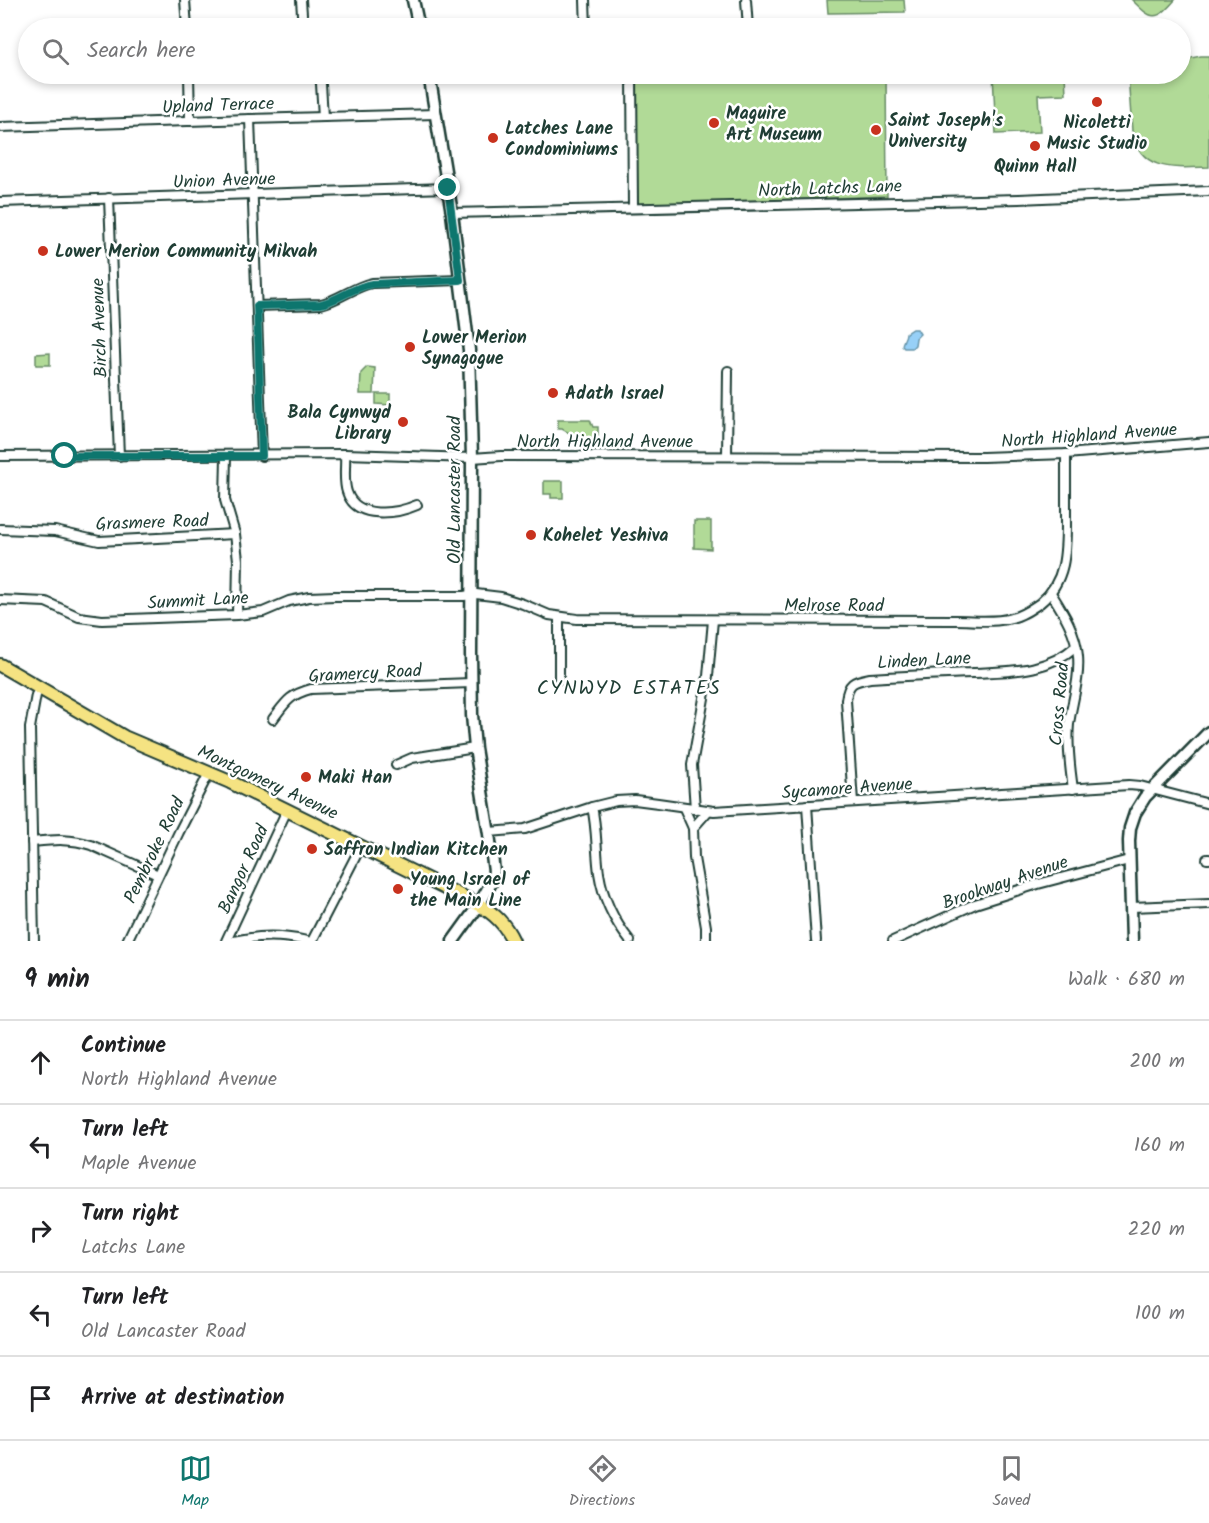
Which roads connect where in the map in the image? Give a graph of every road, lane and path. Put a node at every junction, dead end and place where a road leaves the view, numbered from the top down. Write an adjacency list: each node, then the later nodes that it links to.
1 (185, 0): 6 (street)
2 (302, 0): 7 (street)
3 (413, 0): 8 (main road)
4 (585, 0): 9 (street)
5 (746, 0): 10 (street)
6 (186, 18)
7 (303, 18)
8 (417, 18)
9 (586, 18)
10 (747, 18)
11 (189, 84): 18 (street)
12 (321, 84): 16 (street)
13 (431, 84): 15 (main road, Old Lancaster Road)
14 (632, 84): 25 (street)
15 (436, 114): 16 (street, Upland Terrace); 20 (main road, Old Lancaster Road)
16 (323, 117): 17 (street, Upland Terrace)
17 (250, 119): 18 (street, Upland Terrace); 22 (street)
18 (189, 121): 19 (street, Upland Terrace)
19 (0, 127)
20 (448, 188): 22 (street, Union Avenue); 26 (main road, Old Lancaster Road)
21 (1209, 191): 25 (street, North Latchs Lane)
22 (252, 194): 23 (street, Union Avenue); 28 (street)
23 (109, 198): 24 (street, Union Avenue); 34 (street, Birch Avenue)
24 (0, 202)
25 (633, 208): 26 (street, North Latchs Lane)
26 (452, 213): 27 (main road, Old Lancaster Road)
27 (460, 280): 28 (street); 38 (main road, Old Lancaster Road)
28 (257, 306): 36 (street)
29 (728, 371): 37 (street)
30 (1209, 442): 32 (street, North Highland Avenue)
31 (345, 454): 36 (street, North Highland Avenue); 38 (street, North Highland Avenue); 39 (street)
32 (1066, 454): 37 (street, North Highland Avenue); 42 (street)
33 (0, 456): 34 (street, North Highland Avenue)
34 (119, 456): 35 (street, North Highland Avenue)
35 (226, 456): 36 (street, North Highland Avenue); 41 (street)
36 (262, 456)
37 (727, 456): 38 (street, North Highland Avenue)
38 (472, 458): 43 (main road, Old Lancaster Road)
39 (417, 506)
40 (0, 529): 41 (street, Grasmere Road)
41 (235, 534): 45 (street)
42 (1052, 593): 47 (street, Melrose Road); 48 (street, Cross Road)
43 (471, 595): 45 (street, Summit Lane); 46 (street, Melrose Road); 53 (main road, Old Lancaster Road)
44 (0, 600): 45 (street, Summit Lane)
45 (237, 615)
46 (559, 618): 47 (street, Melrose Road); 52 (street)
47 (713, 620): 69 (street)
48 (1076, 646): 49 (street, Linden Lane); 50 (street, Cross Road)
49 (1064, 657): 50 (street); 63 (street, Linden Lane)
50 (1078, 663): 61 (street, Cross Road)
51 (0, 665): 54 (main road, Montgomery Avenue)
52 (558, 679)
53 (471, 683): 55 (street, Gramercy Road); 57 (main road, Old Lancaster Road)
54 (40, 688): 59 (main road, Montgomery Avenue); 74 (street)
55 (273, 719)
56 (1209, 732): 62 (main road)
57 (475, 748): 58 (street); 73 (main road, Old Lancaster Road)
58 (396, 765)
59 (209, 773): 70 (main road, Montgomery Avenue); 77 (street, Pembroke Road)
60 (1129, 785): 61 (street, Sycamore Avenue); 62 (street, Sycamore Avenue); 64 (street)
61 (1073, 789): 63 (street, Sycamore Avenue)
62 (1150, 789): 64 (main road); 65 (street, Sycamore Avenue)
63 (853, 802): 66 (street, Sycamore Avenue)
64 (1140, 804): 76 (main road)
65 (1209, 804)
66 (807, 805): 71 (street, Sycamore Avenue); 91 (street)
67 (592, 807): 68 (street, Sycamore Avenue); 73 (street, Sycamore Avenue); 89 (street)
68 (684, 808): 69 (street, Sycamore Avenue); 72 (street)
69 (695, 809): 71 (street, Sycamore Avenue)
70 (287, 810): 75 (main road, Montgomery Avenue); 83 (street, Bangor Road)
71 (708, 811): 72 (street)
72 (693, 828): 90 (street)
73 (489, 832): 78 (main road, Old Lancaster Road)
74 (32, 842): 77 (street); 81 (street)
75 (361, 846): 78 (main road, Montgomery Avenue); 86 (street)
76 (1129, 860): 80 (main road); 92 (street, Brookway Avenue)
77 (158, 874): 82 (street, Pembroke Road)
78 (479, 904): 87 (main road, Old Lancaster Road); 88 (main road, Montgomery Avenue)
79 (1209, 904): 80 (street)
80 (1131, 907): 93 (main road)
81 (34, 941)
82 (127, 941)
83 (226, 941)
84 (234, 941): 85 (street)
85 (307, 941)
86 (312, 941)
87 (453, 941)
88 (513, 941)
89 (630, 941)
90 (706, 941)
91 (816, 941)
92 (893, 941)
93 (1132, 941)

